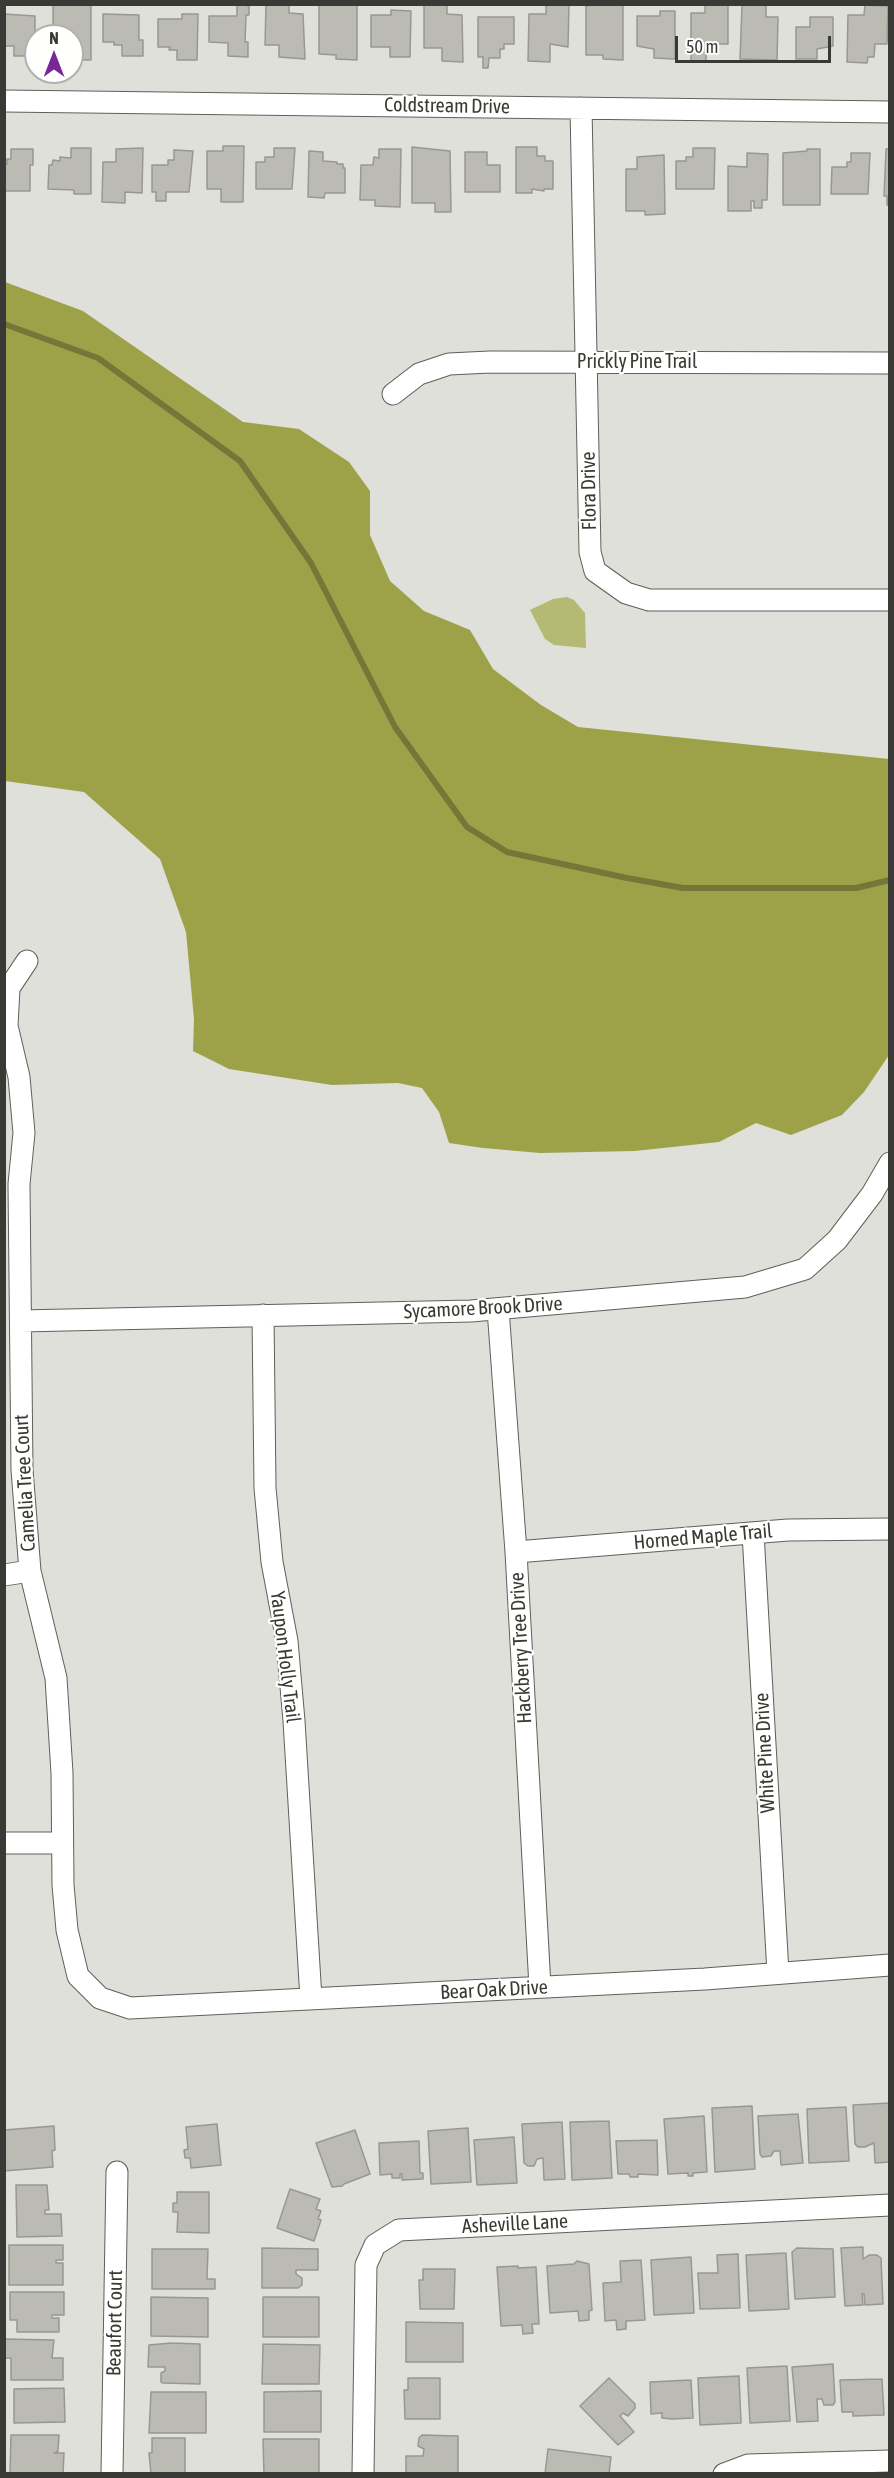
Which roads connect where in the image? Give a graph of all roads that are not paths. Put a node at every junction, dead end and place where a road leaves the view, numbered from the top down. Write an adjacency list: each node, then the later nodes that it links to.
1 (4, 101): 2 (street, Coldstream Drive)
2 (581, 108): 3 (street, Coldstream Drive); 4 (street, Flora Drive)
3 (890, 112)
4 (587, 362): 5 (street, Prickly Pine Trail); 6 (street, Prickly Pine Trail); 7 (street, Flora Drive)
5 (890, 363)
6 (393, 394)
7 (890, 600)
8 (27, 961): 10 (street, Camelia Tree Court)
9 (890, 1163): 11 (street, Sycamore Brook Drive)
10 (12, 1184): 13 (street, Camelia Tree Court)
11 (498, 1309): 12 (street, Sycamore Brook Drive); 16 (street, Hackberry Tree Drive)
12 (263, 1316): 13 (street, Sycamore Brook Drive); 25 (street, Yaupon Holly Trail)
13 (21, 1321): 17 (street, Camelia Tree Court)
14 (890, 1529): 15 (street, Horned Maple Trail)
15 (753, 1533): 16 (street, Horned Maple Trail); 22 (street, White Pine Drive)
16 (516, 1552): 23 (street, Hackberry Tree Drive)
17 (30, 1571): 18 (street); 20 (street, Camelia Tree Court)
18 (4, 1575)
19 (4, 1843): 20 (street)
20 (61, 1843): 24 (street, Camelia Tree Court)
21 (890, 1965): 22 (street, Bear Oak Drive)
22 (778, 1973): 23 (street, Bear Oak Drive)
23 (540, 1987): 25 (street, Bear Oak Drive)
24 (100, 1998): 25 (street, Bear Oak Drive)
25 (311, 1999)
26 (117, 2172): 29 (street, Beaufort Court)
27 (890, 2205): 30 (street, Asheville Lane)
28 (890, 2461): 31 (street)
29 (112, 2474)
30 (363, 2474)
31 (724, 2474)

